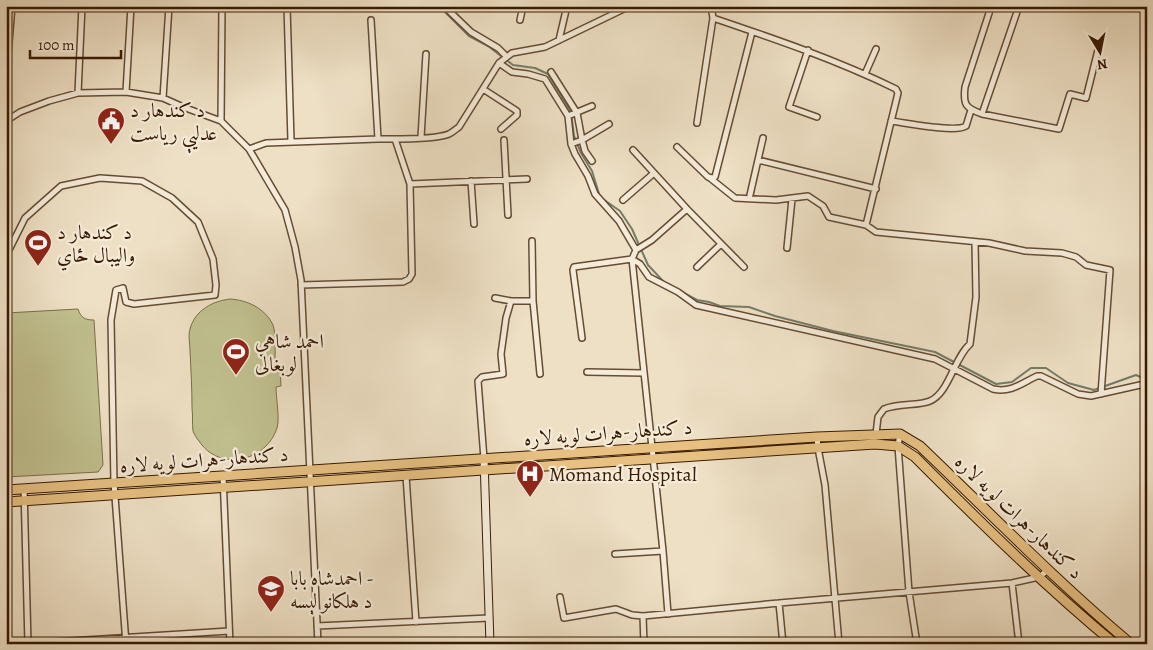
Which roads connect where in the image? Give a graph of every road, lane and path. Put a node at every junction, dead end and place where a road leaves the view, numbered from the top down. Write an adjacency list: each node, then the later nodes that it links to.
1 (12, 6): 27 (street)
2 (82, 6): 30 (street)
3 (131, 6): 29 (street)
4 (169, 6): 31 (street)
5 (222, 6): 38 (street)
6 (287, 6): 50 (street)
7 (444, 6): 23 (street)
8 (523, 6): 16 (street)
9 (567, 6): 18 (street)
10 (630, 6): 18 (street)
11 (712, 6): 14 (street)
12 (1019, 6): 35 (street)
13 (992, 7): 33 (street)
14 (712, 18): 17 (street); 41 (street)
15 (372, 20): 45 (street)
16 (520, 20)
17 (752, 32): 21 (street); 58 (street)
18 (560, 40): 23 (street)
19 (1099, 46): 35 (street)
20 (876, 49): 26 (street)
21 (808, 50): 26 (street); 37 (street)
22 (426, 54): 44 (street)
23 (506, 56): 24 (street)
24 (500, 62): 28 (street); 36 (street)
25 (551, 72): 34 (street)
26 (865, 74): 40 (street)
27 (6, 79)
28 (483, 89): 43 (street); 44 (street)
29 (126, 92): 30 (street); 31 (street)
30 (78, 93): 39 (street)
31 (163, 98): 38 (street)
32 (592, 106): 34 (street)
33 (971, 110): 35 (street); 40 (street)
34 (577, 113): 36 (street); 49 (street)
35 (982, 114)
36 (568, 116): 51 (street)
37 (817, 117)
38 (221, 120): 53 (street)
39 (6, 121)
40 (891, 122): 63 (street)
41 (697, 123)
42 (609, 124): 49 (street)
43 (502, 129)
44 (422, 137): 47 (street)
45 (378, 138): 47 (street); 50 (street)
46 (763, 138): 55 (street)
47 (396, 139): 62 (street)
48 (504, 140): 60 (street)
49 (582, 140): 51 (street); 56 (street)
50 (291, 141): 53 (street)
51 (572, 144): 75 (street)
52 (677, 147): 58 (street)
53 (249, 149): 79 (street)
54 (633, 150): 57 (street)
55 (758, 160): 63 (street); 64 (street)
56 (592, 161)
57 (654, 173): 66 (street); 67 (street)
58 (710, 178): 65 (street)
59 (527, 179): 60 (street)
60 (506, 180): 61 (street); 68 (street)
61 (472, 181): 62 (street); 69 (street)
62 (410, 184): 79 (street)
63 (876, 189): 70 (street)
64 (750, 196)
65 (792, 199): 70 (street); 74 (street)
66 (623, 200)
67 (687, 209): 73 (street); 75 (street)
68 (508, 215)
69 (474, 224)
70 (866, 225): 72 (street)
71 (532, 241): 83 (street)
72 (975, 242): 85 (street); 90 (street)
73 (721, 244): 77 (street); 78 (street)
74 (787, 248)
75 (636, 250): 76 (street)
76 (632, 259): 84 (street); 85 (street); 87 (street)
77 (697, 267)
78 (744, 268)
79 (301, 285): 99 (street)
80 (8, 287): 104 (street)
81 (495, 298): 82 (street)
82 (511, 301): 83 (street); 97 (street)
83 (534, 301): 88 (street)
84 (582, 338)
85 (954, 366): 90 (street); 91 (street)
86 (586, 372): 87 (street)
87 (643, 373): 95 (street)
88 (540, 374)
89 (1147, 387): 90 (street)
90 (1100, 391)
91 (876, 434): 92 (highway, د کندهار-هرات لويه لاره); 93 (highway, د کندهار-هرات لويه لاره)
92 (900, 434): 94 (street); 113 (highway, د کندهار-هرات لويه لاره)
93 (817, 437): 95 (highway, د کندهار-هرات لويه لاره); 96 (street)
94 (898, 446): 96 (highway, د کندهار-هرات لويه لاره); 114 (highway, د کندهار-هرات لويه لاره); 116 (street)
95 (652, 448): 97 (highway, د کندهار-هرات لويه لاره); 98 (street)
96 (818, 448): 98 (highway, د کندهار-هرات لويه لاره); 118 (street)
97 (484, 459): 99 (highway, د کندهار-هرات لويه لاره); 100 (street)
98 (652, 460): 100 (highway, د کندهار-هرات لويه لاره); 111 (street)
99 (311, 470): 101 (highway, د کندهار-هرات لويه لاره); 103 (street)
100 (485, 470): 102 (highway, د کندهار-هرات لويه لاره); 122 (street)
101 (223, 476): 104 (highway, د کندهار-هرات لويه لاره); 106 (street)
102 (406, 476): 103 (highway, د کندهار-هرات لويه لاره); 123 (street)
103 (311, 482): 106 (highway, د کندهار-هرات لويه لاره); 124 (street)
104 (114, 483): 105 (highway, د کندهار-هرات لويه لاره); 108 (street)
105 (24, 488): 107 (highway, د کندهار-هرات لويه لاره); 109 (street)
106 (223, 488): 108 (highway, د کندهار-هرات لويه لاره); 125 (street)
107 (6, 490)
108 (115, 494): 109 (highway, د کندهار-هرات لويه لاره); 126 (street)
109 (25, 501): 110 (highway, د کندهار-هرات لويه لاره); 128 (street)
110 (6, 502)
111 (663, 551): 112 (street); 120 (street)
112 (615, 554)
113 (1048, 570): 114 (street); 139 (highway, د کندهار-هرات لويه لاره)
114 (1039, 577): 115 (street); 138 (highway, د کندهار-هرات لويه لاره)
115 (1012, 583): 116 (street); 137 (street)
116 (909, 592): 118 (street); 136 (street)
117 (560, 597): 121 (street)
118 (836, 598): 119 (street); 135 (street)
119 (779, 603): 120 (street); 134 (street)
120 (668, 614): 121 (street)
121 (643, 616): 133 (street)
122 (489, 618): 123 (street); 132 (street)
123 (416, 622): 124 (street)
124 (317, 626): 131 (street)
125 (229, 630): 126 (street); 130 (street)
126 (125, 637): 128 (street); 129 (street)
127 (22, 644): 128 (street)
128 (28, 644)
129 (126, 644)
130 (230, 644)
131 (318, 644)
132 (490, 644)
133 (644, 644)
134 (783, 644)
135 (839, 644)
136 (916, 644)
137 (1019, 644)
138 (1115, 644)
139 (1131, 644)

